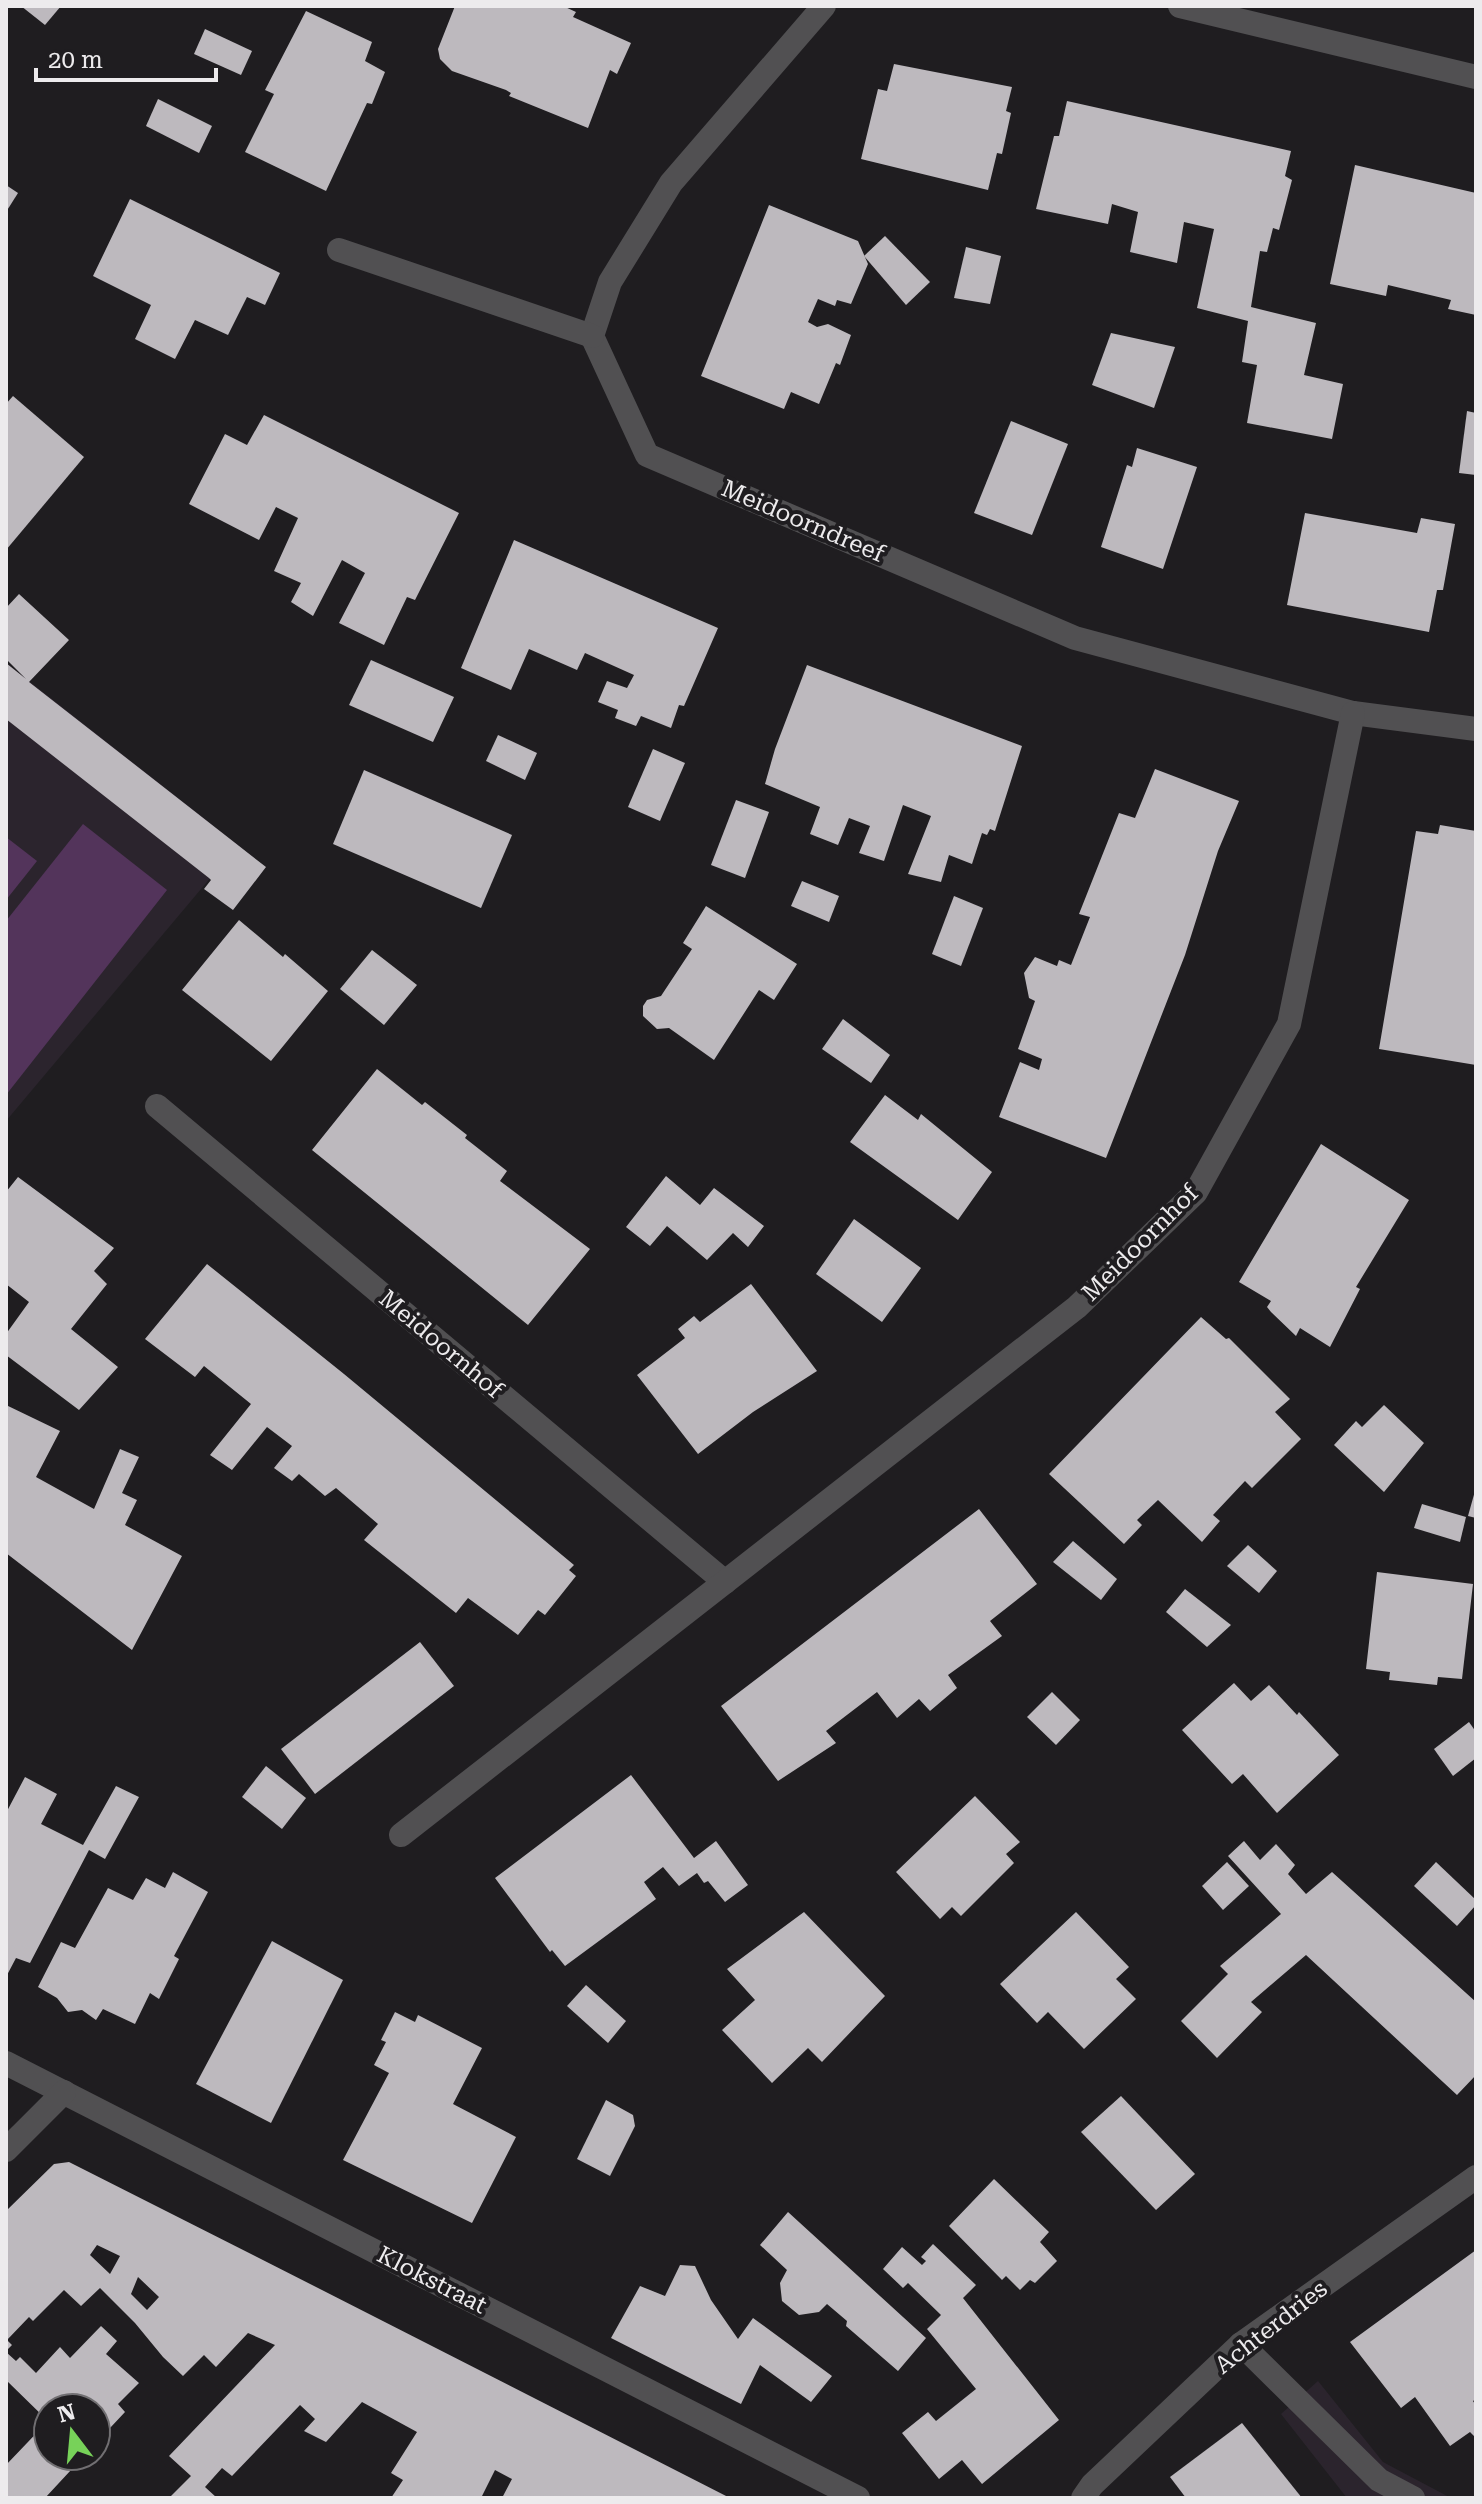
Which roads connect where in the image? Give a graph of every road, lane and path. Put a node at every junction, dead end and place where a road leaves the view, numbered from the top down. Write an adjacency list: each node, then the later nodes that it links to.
1 (824, 6): 5 (street)
2 (1180, 6): 3 (street)
3 (1476, 77)
4 (339, 250): 5 (street)
5 (592, 336): 6 (street, Meidoorndreef)
6 (1353, 713): 7 (street, Meidoorndreef); 9 (street, Meidoornhof)
7 (1476, 729)
8 (157, 1106): 9 (street, Meidoornhof)
9 (725, 1582): 10 (street, Meidoornhof)
10 (401, 1835)
11 (6, 2063): 12 (street, Klokstraat)
12 (64, 2092): 13 (street); 16 (street, Klokstraat)
13 (6, 2150)
14 (1476, 2177): 15 (street, Achterdries)
15 (1241, 2344): 17 (street, Achterdries); 18 (street)
16 (858, 2498)
17 (1083, 2498)
18 (1413, 2498)

